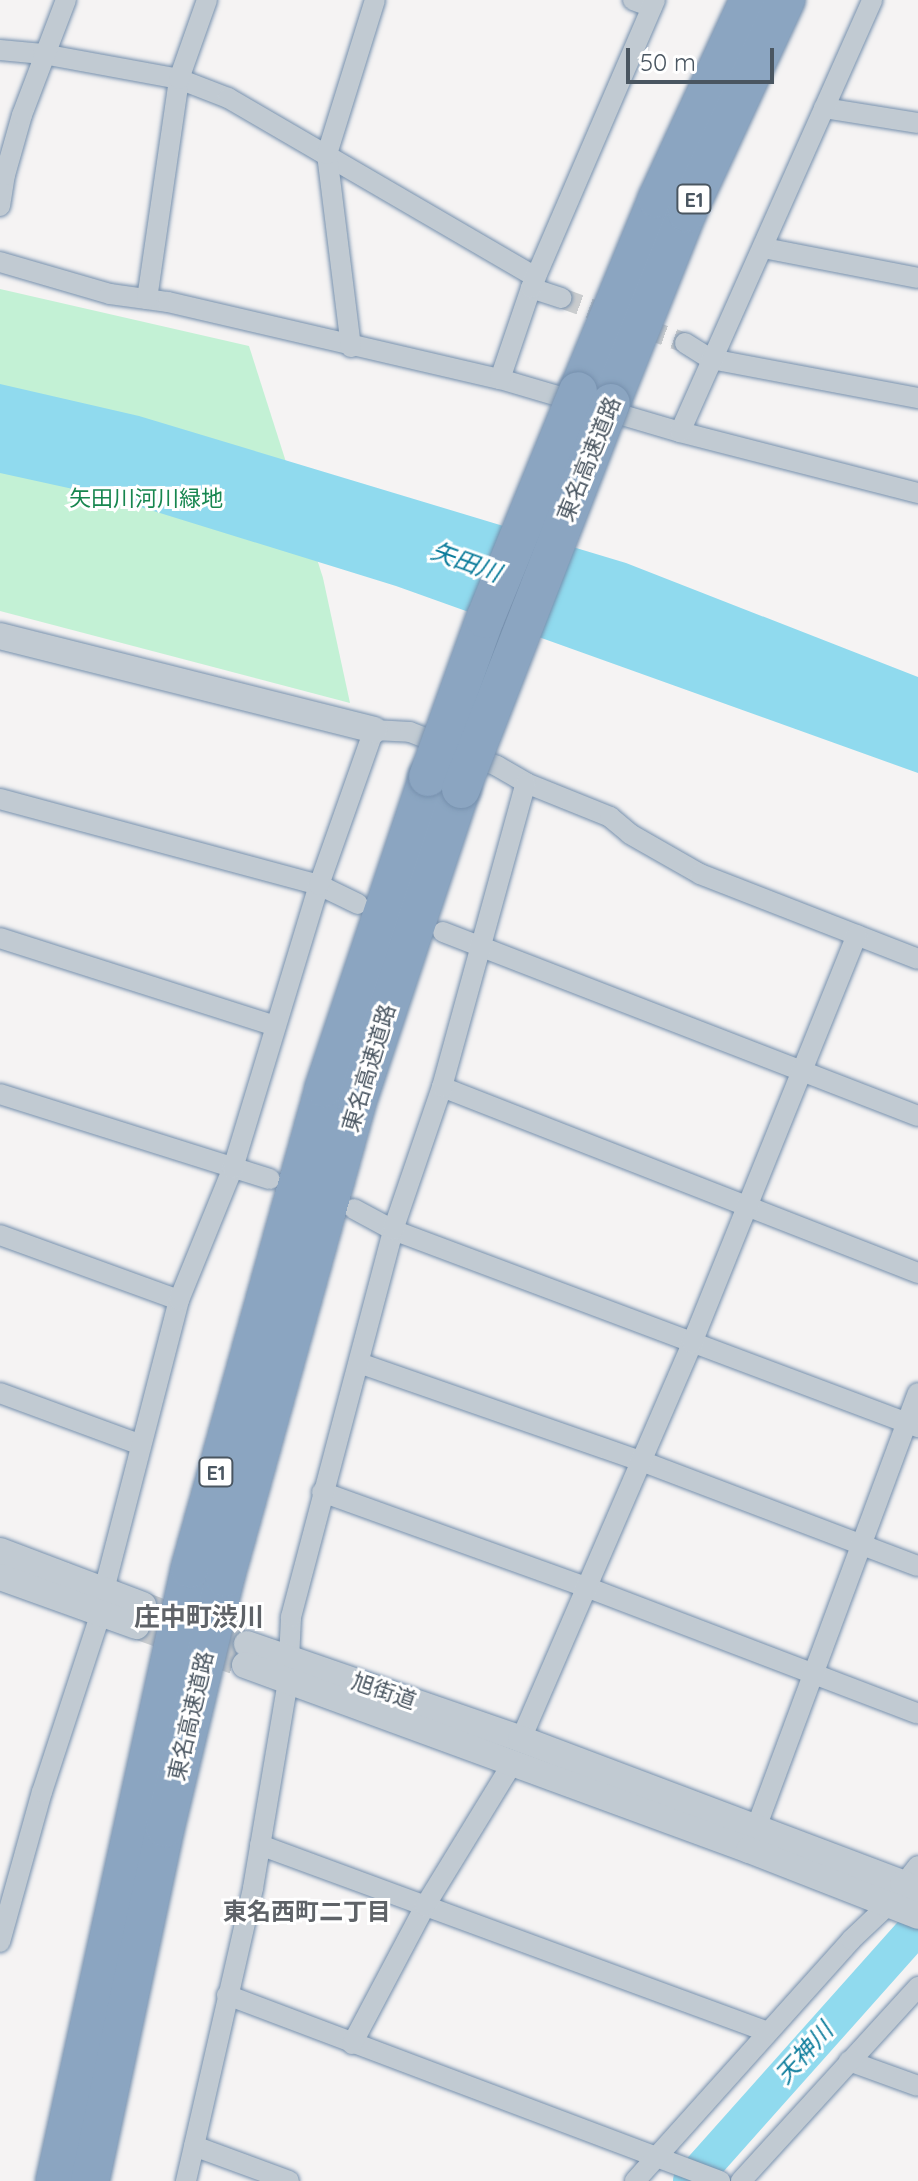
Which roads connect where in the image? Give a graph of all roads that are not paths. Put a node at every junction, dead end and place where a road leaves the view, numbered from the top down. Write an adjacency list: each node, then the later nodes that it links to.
1 (66, 0): 9 (street)
2 (207, 0): 10 (street)
3 (375, 0): 13 (street)
4 (749, 0): 25 (highway, 東名高速道路 / E1)
5 (786, 0): 25 (highway, 東名高速道路 / E1)
6 (872, 0): 11 (street)
7 (647, 2): 18 (street)
8 (0, 50): 9 (street)
9 (43, 54): 10 (street); 14 (street)
10 (179, 79): 13 (street); 20 (street)
11 (824, 108): 12 (street); 15 (street)
12 (918, 123)
13 (327, 154): 18 (street); 22 (street)
14 (0, 206)
15 (764, 248): 17 (street); 23 (street)
16 (0, 262): 20 (street)
17 (918, 278)
18 (534, 282): 19 (street); 24 (street)
19 (561, 298)
20 (147, 299): 22 (street)
21 (685, 343): 23 (street)
22 (351, 347): 24 (street)
23 (711, 359): 26 (street); 27 (street)
24 (500, 379): 27 (street)
25 (595, 397): 31 (highway, 東名高速道路 / E1, bridge)
26 (918, 398)
27 (680, 432): 28 (street)
28 (918, 493)
29 (0, 636): 30 (street)
30 (374, 730): 32 (street); 34 (street)
31 (444, 783): 87 (highway, 東名高速道路 / E1); 88 (highway, 東名高速道路 / E1)
32 (526, 783): 37 (street); 39 (street)
33 (0, 799): 34 (street)
34 (319, 885): 35 (street); 41 (street)
35 (358, 904)
36 (443, 932): 39 (street)
37 (857, 935): 40 (street); 42 (street)
38 (0, 938): 41 (street)
39 (482, 948): 42 (street); 43 (street)
40 (918, 959)
41 (275, 1026): 46 (street)
42 (804, 1071): 45 (street); 48 (street)
43 (442, 1087): 48 (street); 50 (street)
44 (0, 1094): 46 (street)
45 (918, 1116)
46 (233, 1168): 47 (street); 53 (street)
47 (270, 1179)
48 (745, 1207): 52 (street); 54 (street)
49 (354, 1209): 50 (street)
50 (393, 1230): 54 (street); 55 (street)
51 (0, 1235): 53 (street)
52 (918, 1273)
53 (179, 1300): 59 (street)
54 (692, 1343): 58 (street); 60 (street)
55 (359, 1363): 60 (street); 61 (street)
56 (0, 1393): 59 (street)
57 (918, 1393): 58 (street)
58 (912, 1425): 62 (street)
59 (141, 1445): 67 (street)
60 (641, 1461): 62 (street); 66 (street)
61 (322, 1492): 66 (street); 70 (street)
62 (861, 1544): 64 (street); 71 (street)
63 (0, 1551): 67 (street)
64 (918, 1566)
65 (0, 1577): 67 (street)
66 (586, 1587): 71 (street); 73 (street)
67 (102, 1601): 68 (street); 78 (street)
68 (140, 1615)
69 (246, 1654): 70 (street, 旭街道)
70 (288, 1669): 73 (street, 旭街道); 75 (street)
71 (814, 1673): 72 (street); 74 (street)
72 (918, 1714)
73 (516, 1752): 74 (street); 76 (street); 77 (street)
74 (756, 1828): 76 (street)
75 (260, 1845): 77 (street); 80 (street)
76 (908, 1895): 81 (street)
77 (425, 1906): 81 (street); 82 (street)
78 (0, 1942)
79 (918, 1987): 83 (street)
80 (227, 1995): 82 (street); 85 (street)
81 (768, 2032): 86 (street)
82 (352, 2044): 86 (street)
83 (849, 2061): 84 (street); 93 (street)
84 (918, 2086)
85 (194, 2146): 89 (street); 90 (street)
86 (665, 2161): 91 (street); 92 (street)
87 (55, 2181)
88 (90, 2181)
89 (186, 2181)
90 (289, 2181)
91 (635, 2181)
92 (720, 2181)
93 (741, 2181)

